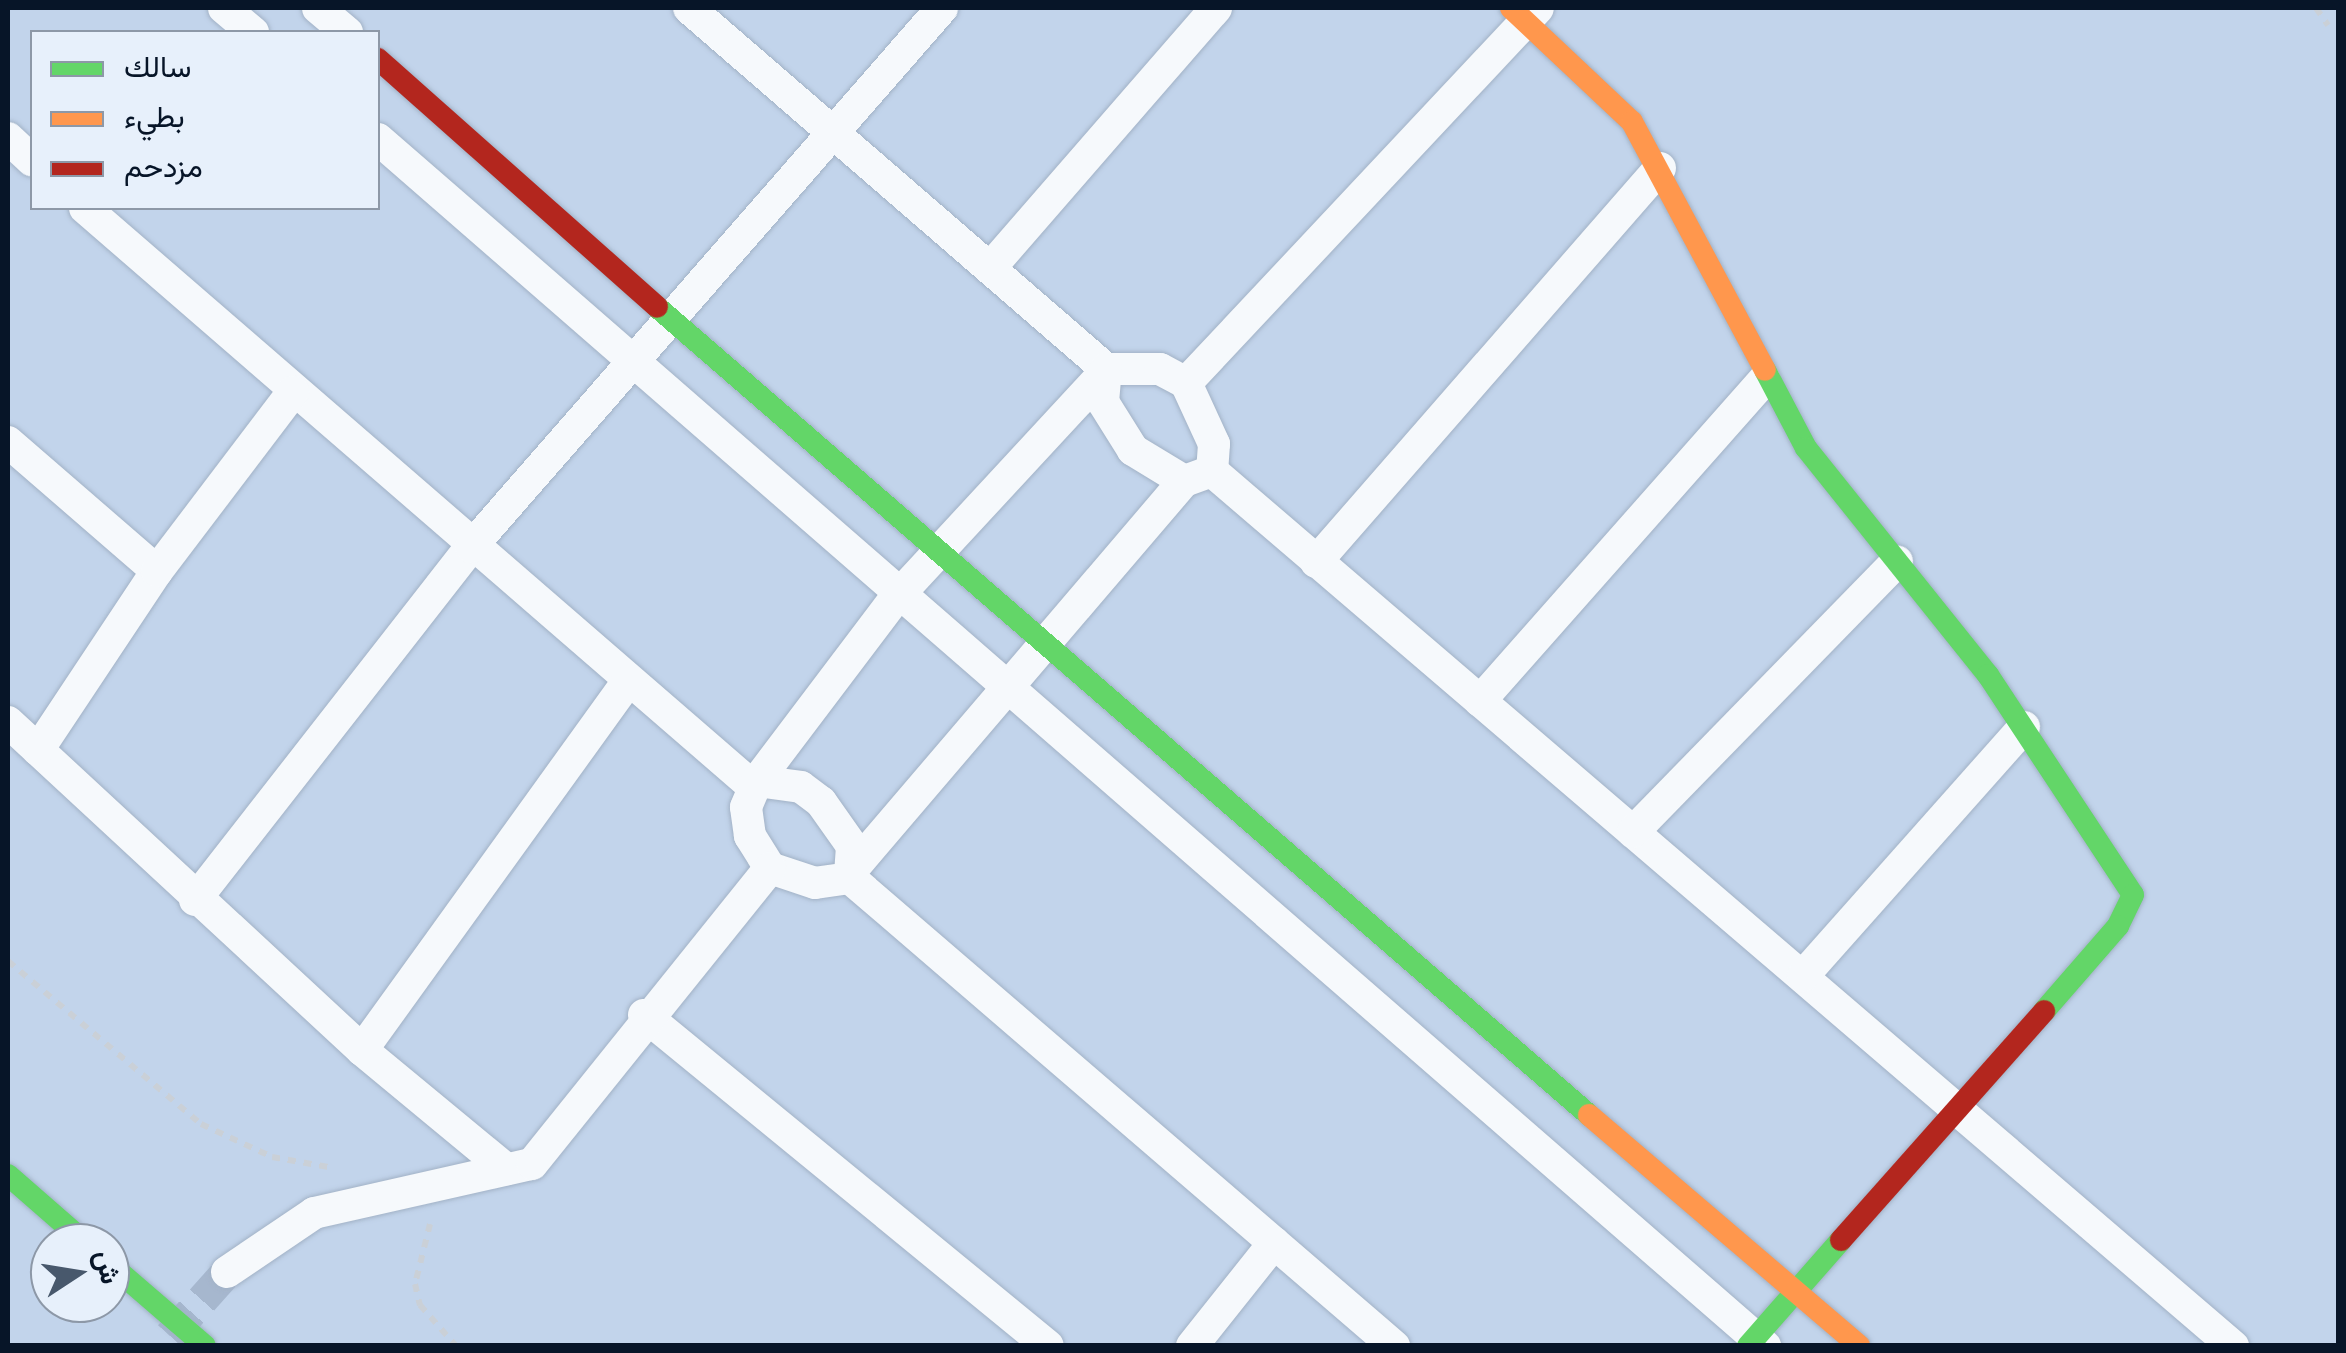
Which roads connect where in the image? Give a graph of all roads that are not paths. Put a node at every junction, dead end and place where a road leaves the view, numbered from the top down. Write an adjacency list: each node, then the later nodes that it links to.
1 (224, 8): 7 (street)
2 (318, 8): 8 (street)
3 (689, 8): 10 (street)
4 (942, 8): 10 (street)
5 (1216, 8): 16 (street)
6 (1525, 12): 14 (main road); 21 (street)
7 (251, 30)
8 (345, 30)
9 (380, 60): 17 (main road)
10 (835, 136): 16 (street); 17 (street)
11 (8, 138): 13 (street)
12 (380, 141): 18 (street)
13 (30, 158)
14 (1660, 168): 20 (main road); 28 (street)
15 (88, 210): 22 (street)
16 (991, 267): 19 (street)
17 (673, 314): 18 (street); 26 (main road)
18 (633, 358): 25 (street); 30 (street)
19 (1105, 371): 21 (street); 24 (street); 26 (street)
20 (1764, 380): 27 (main road); 34 (street)
21 (1186, 383): 24 (street)
22 (293, 392): 25 (street); 29 (street)
23 (8, 442): 29 (street)
24 (1198, 476): 28 (street); 31 (street)
25 (471, 547): 32 (street); 42 (street)
26 (938, 551): 30 (street); 31 (main road)
27 (1897, 561): 36 (main road); 39 (street)
28 (1316, 562): 34 (street)
29 (157, 571): 37 (street)
30 (903, 592): 33 (street); 38 (street)
31 (1045, 650): 33 (street); 53 (main road)
32 (628, 681): 38 (street); 45 (street)
33 (1012, 688): 41 (street); 54 (street)
34 (1480, 701): 39 (street)
35 (8, 722): 37 (street)
36 (2024, 727): 43 (street); 46 (main road)
37 (38, 750): 42 (street)
38 (753, 783): 40 (street); 41 (street)
39 (1634, 832): 43 (street)
40 (770, 868): 41 (street); 44 (street)
41 (853, 872): 50 (street)
42 (195, 900): 45 (street)
43 (1803, 976): 46 (street)
44 (644, 1014): 47 (street); 56 (street)
45 (362, 1050): 47 (street)
46 (1956, 1109): 53 (main road); 60 (street)
47 (506, 1169): 51 (street)
48 (8, 1175): 49 (main road)
49 (63, 1223)
50 (1274, 1243): 57 (street); 58 (street)
51 (226, 1272)
52 (130, 1281): 55 (main road)
53 (1797, 1294): 54 (main road); 59 (main road)
54 (1756, 1343)
55 (205, 1346)
56 (1048, 1346)
57 (1192, 1346)
58 (1394, 1346)
59 (1858, 1346)
60 (2233, 1346)

